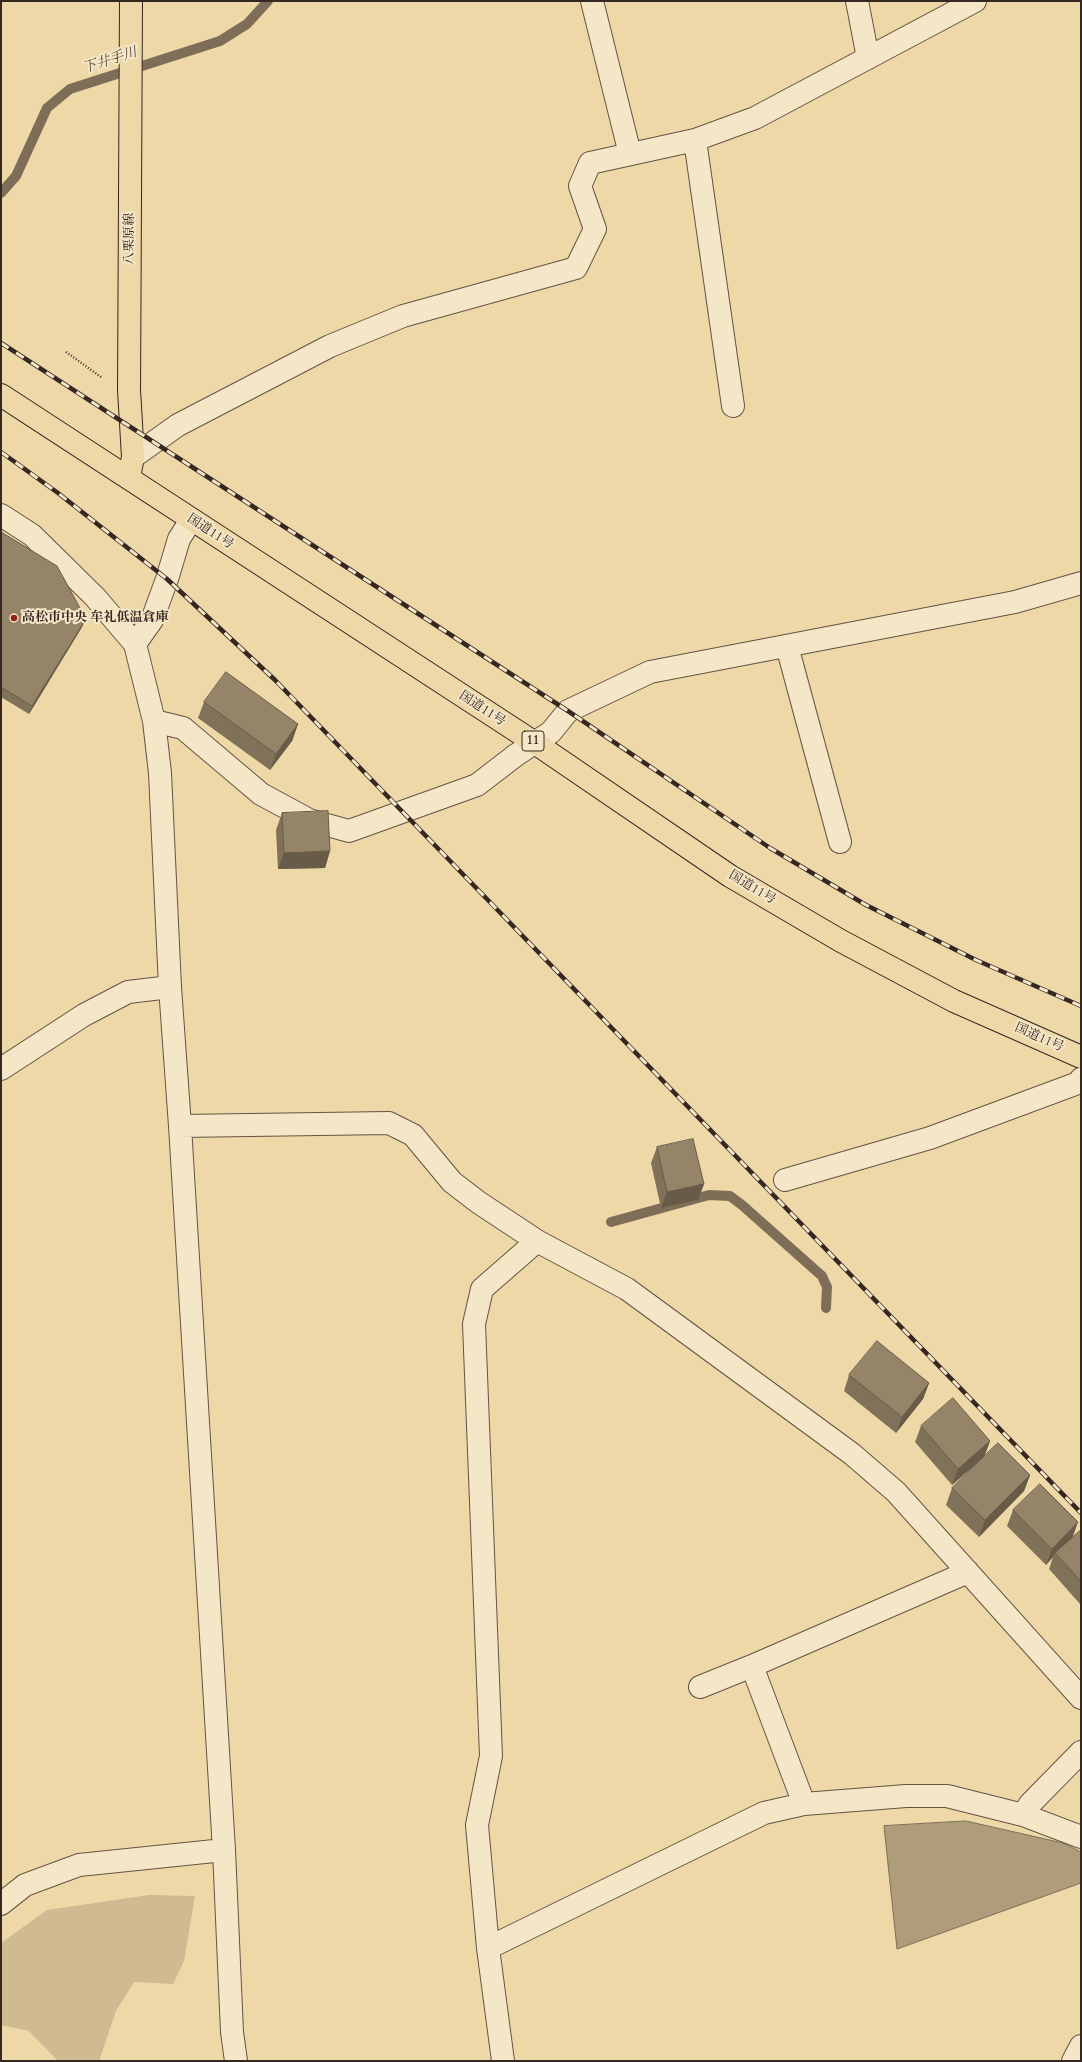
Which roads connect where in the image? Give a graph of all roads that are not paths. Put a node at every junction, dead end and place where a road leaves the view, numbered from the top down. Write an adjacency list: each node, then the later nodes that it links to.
1 (131, 1): 10 (main road, 八栗原線)
2 (592, 1): 7 (street)
3 (857, 1): 5 (street)
4 (975, 1): 5 (street)
5 (868, 58): 6 (street)
6 (695, 140): 7 (street); 9 (street)
7 (630, 154): 10 (street)
8 (1, 395): 10 (main road, 国道11号 / 11)
9 (733, 406)
10 (131, 467): 12 (main road, 国道11号 / 11)
11 (1, 516): 14 (street)
12 (191, 520): 14 (street); 17 (main road, 国道11号 / 11)
13 (1081, 583): 15 (street)
14 (135, 644): 16 (street)
15 (787, 646): 17 (street); 18 (street)
16 (154, 721): 17 (street); 19 (street)
17 (535, 742): 20 (main road, 国道11号 / 11)
18 (840, 842)
19 (170, 987): 21 (street); 23 (street)
20 (1081, 1057)
21 (1, 1069)
22 (1081, 1079): 24 (street)
23 (180, 1126): 25 (street); 34 (street)
24 (785, 1180)
25 (537, 1241): 26 (street); 36 (street)
26 (968, 1572): 27 (street); 29 (street)
27 (752, 1666): 28 (street); 31 (street)
28 (700, 1687)
29 (1081, 1698)
30 (1081, 1752): 32 (street)
31 (804, 1804): 32 (street); 36 (street)
32 (1023, 1815): 33 (street)
33 (1081, 1836)
34 (224, 1850): 35 (street); 38 (street)
35 (1, 1904)
36 (488, 1948): 39 (street)
37 (1081, 2046): 40 (street)
38 (236, 2061)
39 (503, 2061)
40 (1073, 2061)

